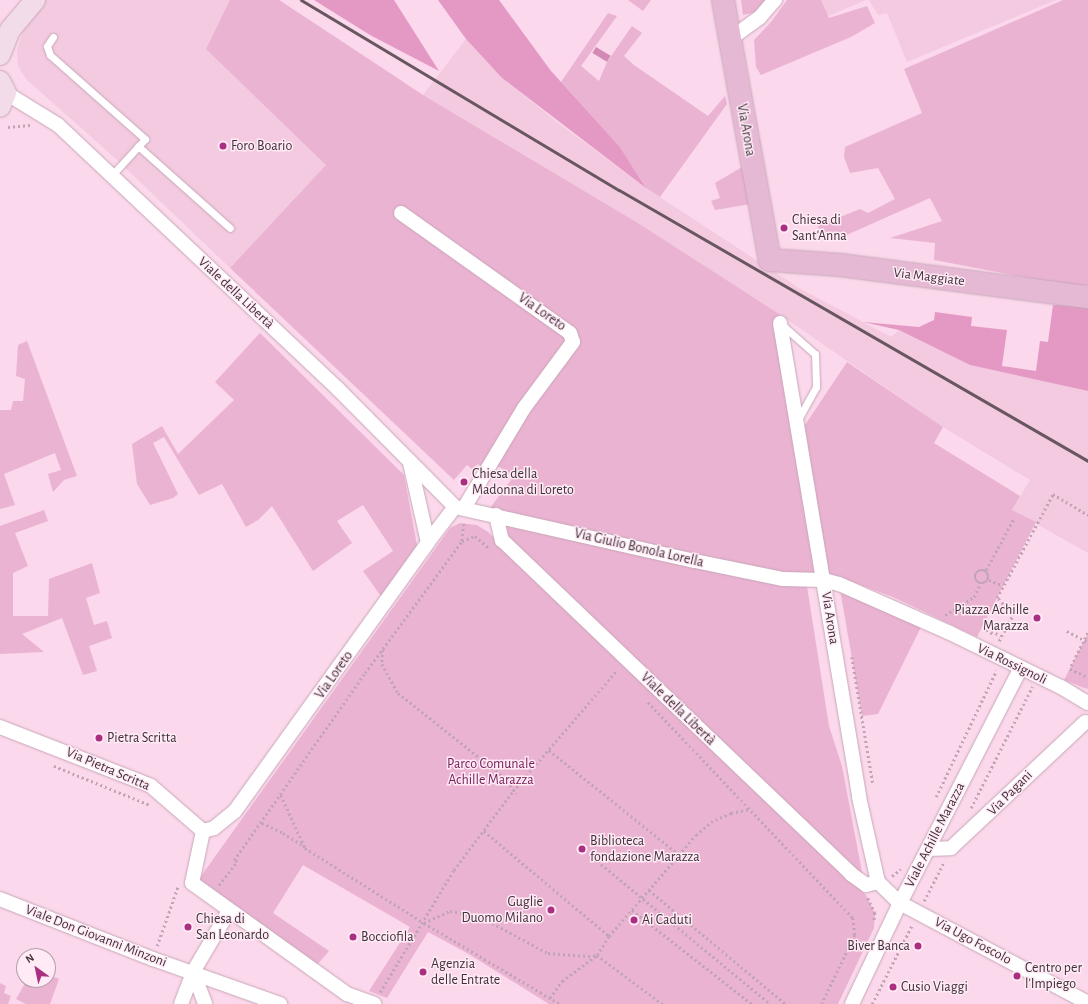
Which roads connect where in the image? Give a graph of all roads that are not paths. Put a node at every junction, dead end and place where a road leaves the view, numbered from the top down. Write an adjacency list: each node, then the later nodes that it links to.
1 (35, 0): 6 (main road)
2 (723, 0): 5 (main road, Via Arona)
3 (775, 0): 5 (street)
4 (53, 37): 8 (lane)
5 (730, 39): 12 (main road, Via Arona)
6 (0, 55)
7 (2, 94): 9 (street, Viale della Libertà)
8 (138, 146): 9 (lane); 11 (lane)
9 (111, 176): 16 (street, Viale della Libertà)
10 (401, 213): 17 (street, Via Loreto)
11 (230, 228)
12 (770, 260): 13 (main road, Via Maggiate)
13 (1088, 297)
14 (780, 323): 15 (street, Via Arona); 15 (lane)
15 (797, 422): 20 (street, Via Arona)
16 (410, 462): 17 (street, Viale della Libertà); 19 (street)
17 (460, 508): 18 (street, Via Giulio Bonola Lorella); 19 (street, Via Loreto)
18 (496, 515): 20 (street, Via Giulio Bonola Lorella); 27 (street, Viale della Libertà)
19 (428, 542): 25 (street, Via Loreto)
20 (824, 580): 21 (street, Via Rossignoli); 27 (street, Via Arona)
21 (1021, 668): 22 (street, Via Rossignoli); 26 (street, Viale Achille Marazza)
22 (1088, 703)
23 (1087, 721): 26 (street, Via Pagani)
24 (0, 727): 25 (street, Via Pietra Scritta)
25 (203, 832): 30 (street)
26 (928, 849): 29 (street, Viale Achille Marazza)
27 (880, 885): 29 (street)
28 (0, 899): 31 (street, Viale Don Giovanni Minzoni)
29 (900, 903): 33 (street, Via Ugo Foscolo); 37 (street, Viale Achille Marazza)
30 (229, 911): 31 (street); 32 (street)
31 (193, 972): 34 (street); 35 (street); 36 (street, Viale Don Giovanni Minzoni)
32 (376, 999)
33 (1088, 1003)
34 (181, 1004)
35 (205, 1004)
36 (280, 1004)
37 (852, 1004)

